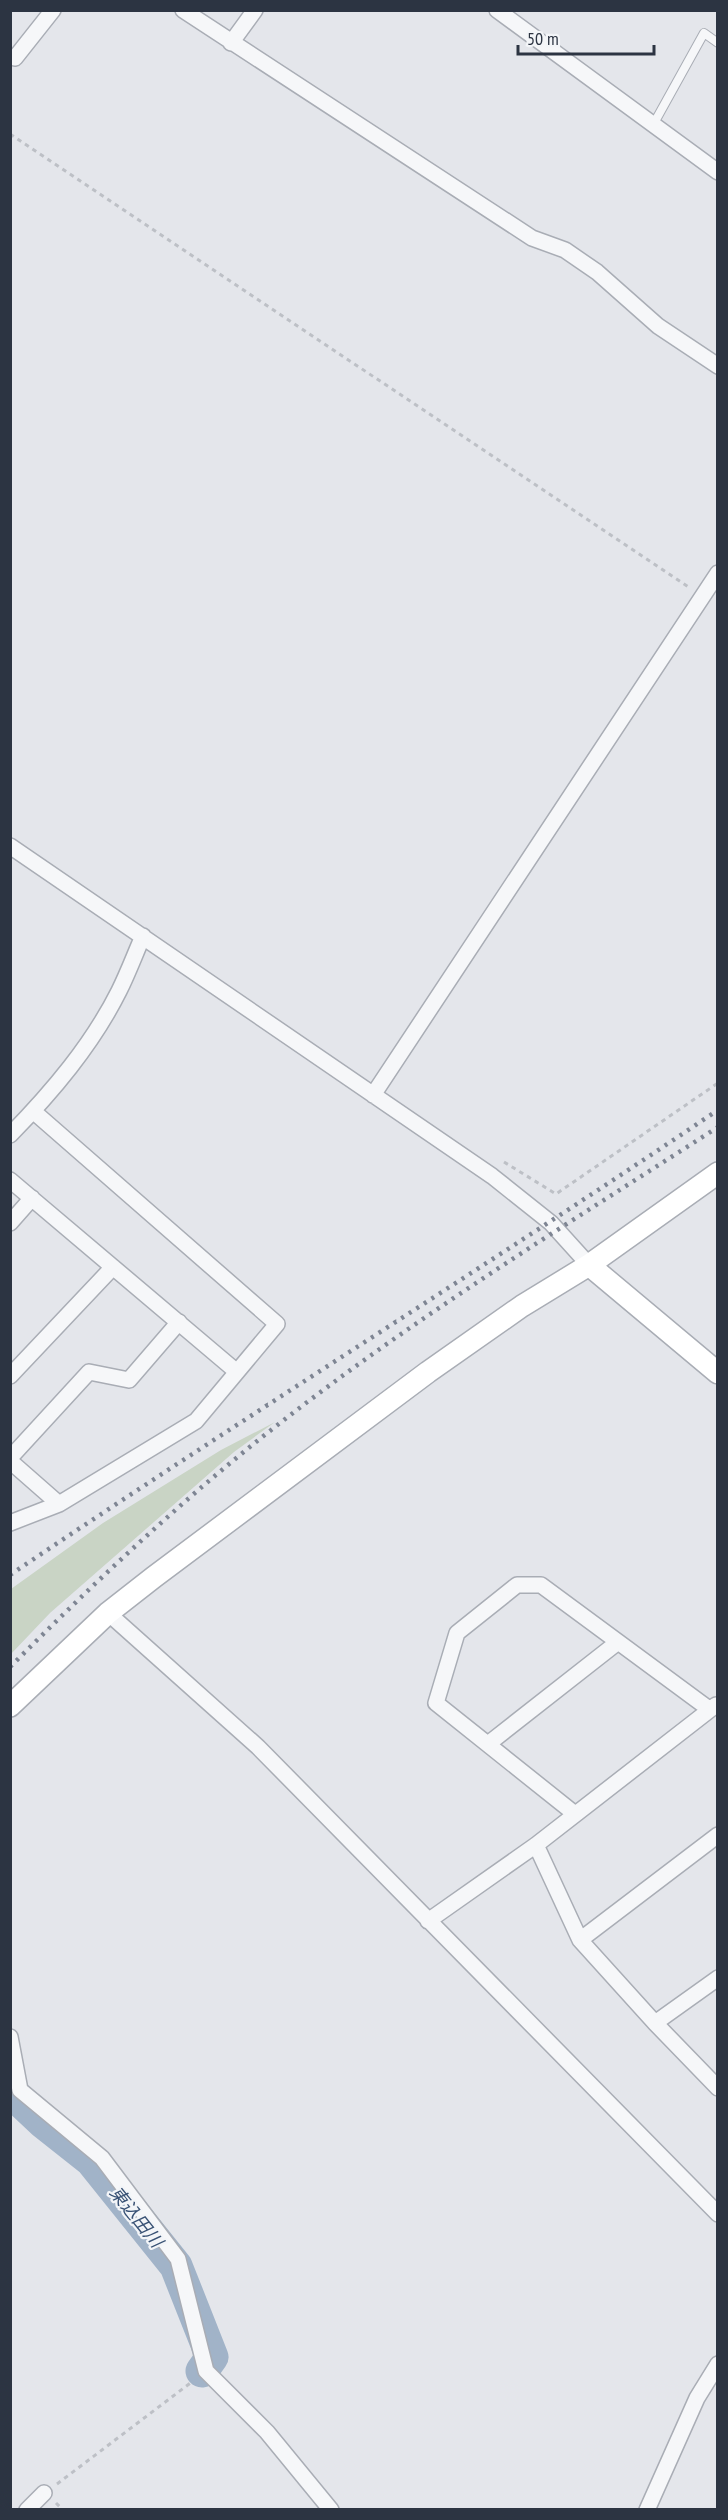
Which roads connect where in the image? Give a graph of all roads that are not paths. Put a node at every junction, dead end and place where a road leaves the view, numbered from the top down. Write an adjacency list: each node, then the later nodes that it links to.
1 (53, 10): 7 (street)
2 (183, 10): 5 (street)
3 (255, 10): 5 (street)
4 (497, 10): 8 (street)
5 (231, 43): 10 (street)
6 (717, 43): 8 (lane)
7 (12, 60)
8 (652, 125): 9 (street)
9 (717, 172)
10 (717, 366)
11 (717, 573): 14 (street)
12 (10, 846): 13 (street)
13 (143, 936): 14 (street); 15 (street)
14 (373, 1095): 21 (street)
15 (33, 1112): 16 (street); 24 (street)
16 (10, 1135)
17 (717, 1173): 21 (street)
18 (10, 1180): 19 (street)
19 (32, 1198): 20 (street); 22 (street)
20 (10, 1223)
21 (589, 1265): 25 (street); 30 (street)
22 (113, 1267): 23 (street); 26 (street)
23 (179, 1322): 24 (street); 27 (street)
24 (237, 1372): 28 (street)
25 (717, 1373)
26 (10, 1376)
27 (10, 1460): 28 (street)
28 (59, 1504): 29 (street)
29 (10, 1523)
30 (108, 1613): 32 (street); 38 (street)
31 (618, 1642): 33 (street); 34 (street); 34 (street)
32 (10, 1706)
33 (713, 1707): 35 (street)
34 (488, 1744): 35 (street)
35 (575, 1814): 37 (street)
36 (717, 1836): 39 (street)
37 (536, 1845): 38 (street); 39 (street)
38 (428, 1921): 44 (street)
39 (580, 1940): 41 (street)
40 (717, 1978): 41 (street)
41 (655, 2023): 43 (street)
42 (10, 2037): 48 (street)
43 (717, 2088)
44 (717, 2214)
45 (717, 2364): 49 (street)
46 (44, 2493): 47 (street)
47 (27, 2510)
48 (331, 2510)
49 (647, 2510)

